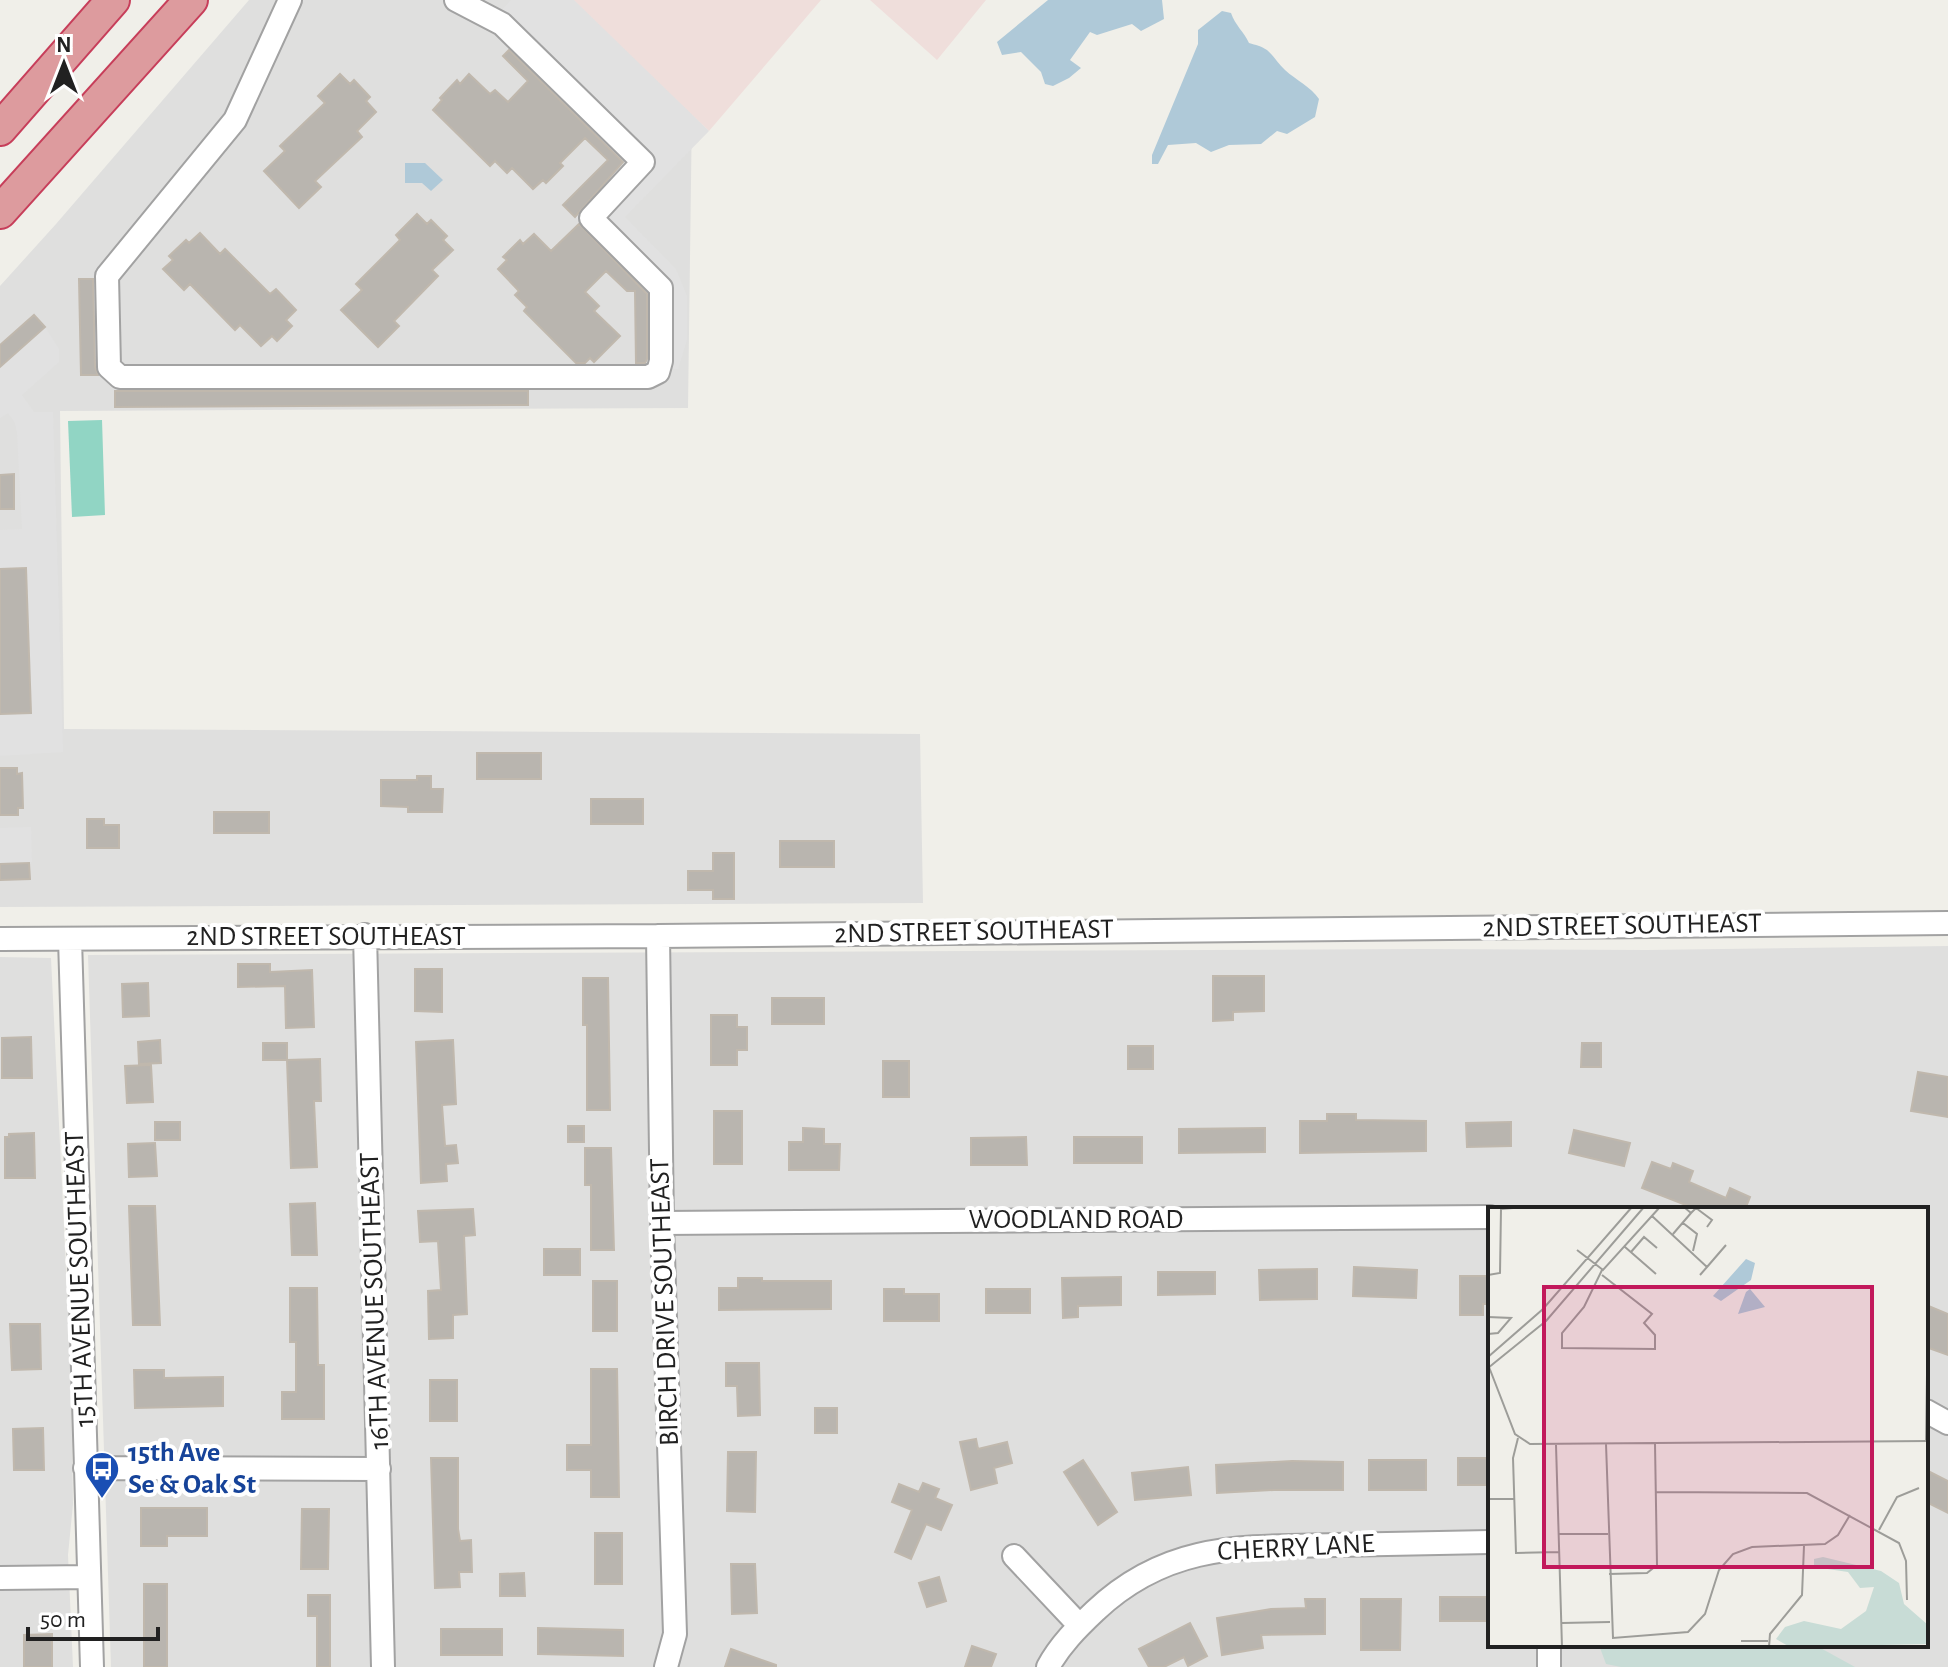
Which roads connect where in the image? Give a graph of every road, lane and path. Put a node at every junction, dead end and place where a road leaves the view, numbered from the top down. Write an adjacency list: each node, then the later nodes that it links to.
1 (113, 0): 5 (highway)
2 (191, 0): 6 (highway)
3 (290, 0): 4 (street)
4 (456, 0)
5 (0, 129)
6 (0, 212)
7 (1948, 923): 9 (street, 2ND STREET SOUTHEAST)
8 (365, 935): 9 (street, 2ND STREET SOUTHEAST); 11 (street, 2ND STREET SOUTHEAST); 17 (street, 16TH AVENUE SOUTHEAST)
9 (658, 936): 13 (street, BIRCH DRIVE SOUTHEAST)
10 (0, 939): 11 (street, 2ND STREET SOUTHEAST)
11 (70, 939): 16 (street, 15TH AVENUE SOUTHEAST)
12 (1488, 1217): 13 (street, WOODLAND ROAD)
13 (662, 1223): 25 (street, BIRCH DRIVE SOUTHEAST)
14 (1928, 1412): 15 (street)
15 (1948, 1423)
16 (85, 1468): 17 (street); 20 (street, 15TH AVENUE SOUTHEAST)
17 (379, 1469): 24 (street, 16TH AVENUE SOUTHEAST)
18 (1488, 1542): 22 (street, CHERRY LANE)
19 (1014, 1556): 22 (street)
20 (89, 1577): 21 (street); 23 (street, 15TH AVENUE SOUTHEAST)
21 (0, 1578)
22 (1079, 1625): 26 (street, CHERRY LANE)
23 (92, 1667)
24 (383, 1667)
25 (666, 1667)
26 (1048, 1667)

